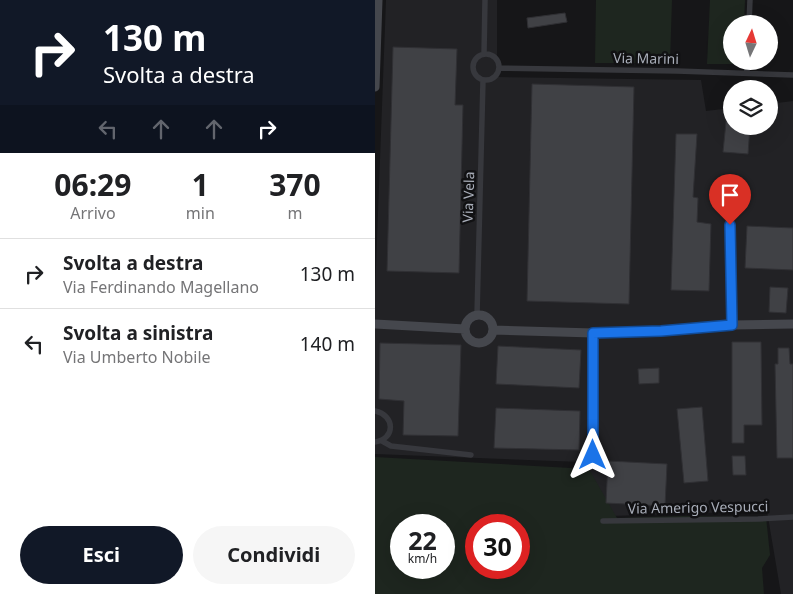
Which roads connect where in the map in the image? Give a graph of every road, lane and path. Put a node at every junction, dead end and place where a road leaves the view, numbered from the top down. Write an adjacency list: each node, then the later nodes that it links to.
1 (378, 0): 10 (street)
2 (485, 0): 5 (street, Via Vela)
3 (749, 0): 4 (street)
4 (749, 15)
5 (484, 54): 6 (street); 9 (street, Via Vela)
6 (499, 68): 7 (street, Via Marini); 9 (street)
7 (747, 73): 8 (street, Via Marini)
8 (793, 74)
9 (483, 80): 12 (street, Via Vela)
10 (375, 87)
11 (729, 205): 15 (street)
12 (477, 315): 16 (street); 17 (street)
13 (375, 324): 16 (street)
14 (793, 324): 15 (street)
15 (732, 325): 18 (street)
16 (465, 329): 17 (street)
17 (493, 330): 18 (street)
18 (593, 333): 22 (street)
19 (375, 411): 20 (street)
20 (378, 441): 21 (street)
21 (471, 455)
22 (593, 455)
23 (793, 518): 24 (street, Via Amerigo Vespucci)
24 (603, 521)

